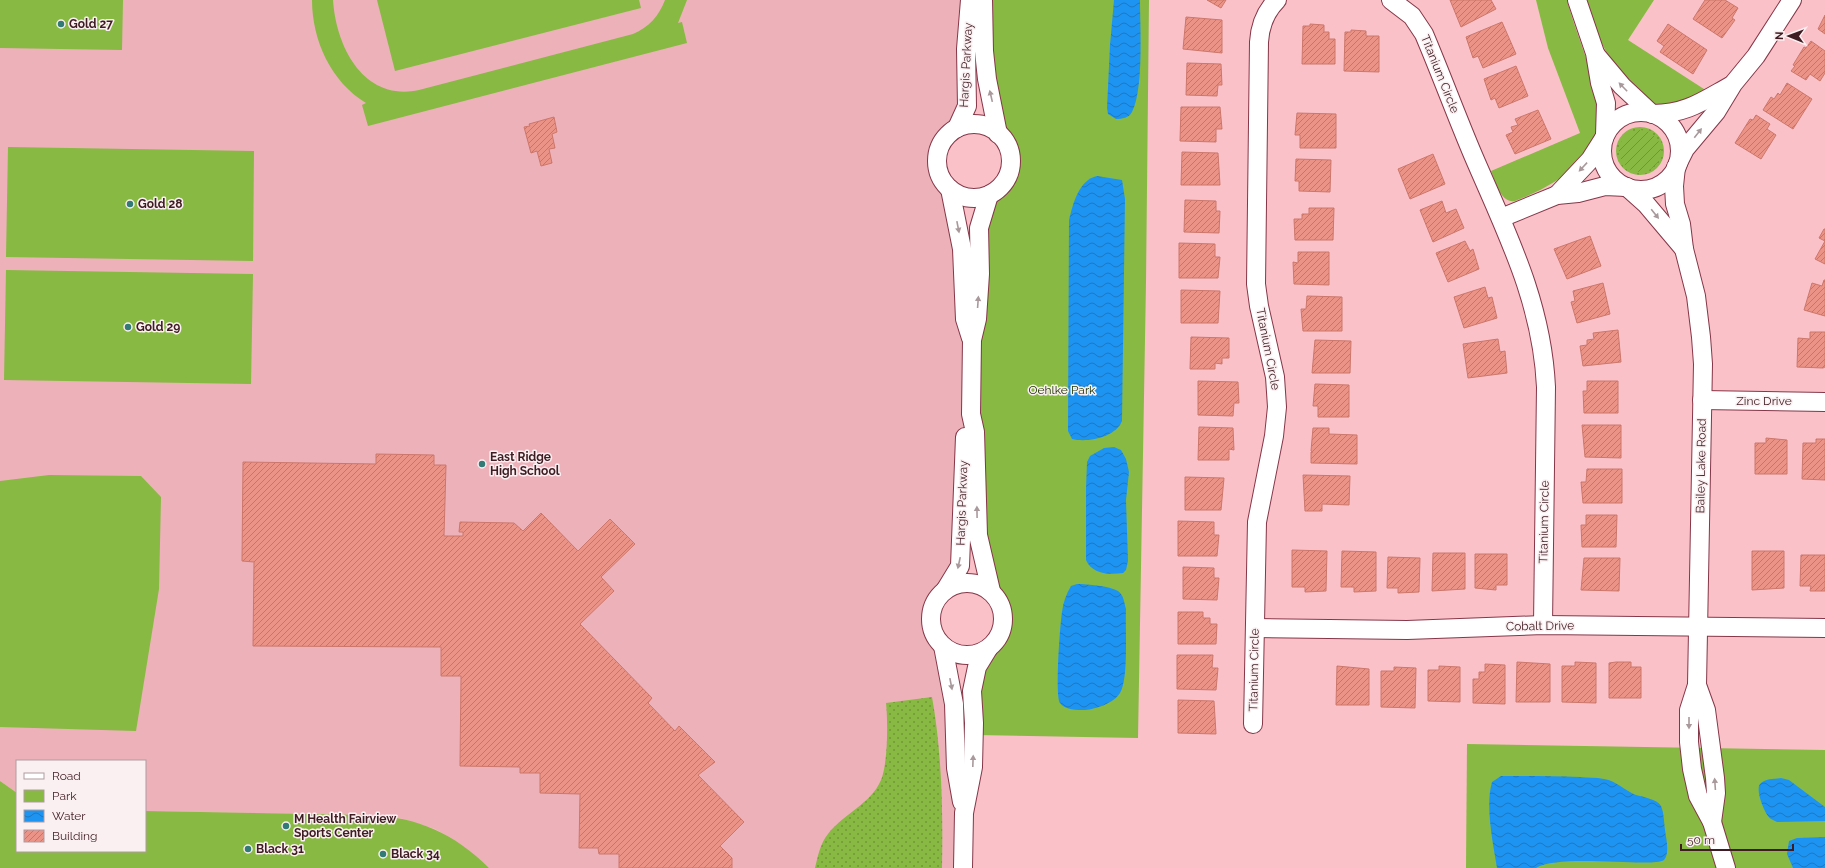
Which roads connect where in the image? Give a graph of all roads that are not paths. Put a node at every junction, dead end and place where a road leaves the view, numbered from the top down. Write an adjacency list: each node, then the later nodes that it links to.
1 (970, 0): 10 (street, Hargis Parkway)
2 (983, 0): 11 (street, Hargis Parkway, one-way to 2)
3 (1277, 0): 28 (street, Titanium Circle)
4 (1391, 0): 18 (street, Titanium Circle)
5 (1577, 0): 7 (street)
6 (1792, 0): 8 (street)
7 (1595, 53): 9 (street, one-way to 7); 12 (street)
8 (1732, 84): 9 (street); 13 (street, one-way to 8)
9 (1653, 114): 12 (street); 13 (street)
10 (957, 128): 11 (street); 15 (street)
11 (998, 134): 16 (street)
12 (1605, 135): 14 (street); 17 (street, one-way to 17)
13 (1676, 166): 14 (street); 19 (street, Bailey Lake Road)
14 (1626, 187): 17 (street); 19 (street, Bailey Lake Road, one-way to 19)
15 (950, 189): 16 (street); 20 (street, Hargis Parkway, one-way to 20)
16 (989, 195): 20 (street, Hargis Parkway, one-way to 16)
17 (1557, 195): 18 (street)
18 (1500, 218): 26 (street, Titanium Circle)
19 (1684, 249): 21 (street, Bailey Lake Road)
20 (972, 340): 23 (street, Hargis Parkway)
21 (1702, 400): 22 (street, Zinc Drive); 27 (street, Bailey Lake Road)
22 (1825, 402)
23 (971, 414): 24 (street, Hargis Parkway, one-way to 24); 25 (street, Hargis Parkway, one-way to 23)
24 (946, 589): 25 (street); 30 (street)
25 (992, 591): 31 (street)
26 (1542, 625): 27 (street, Cobalt Drive); 28 (street, Cobalt Drive)
27 (1699, 626): 29 (street, Cobalt Drive); 35 (street, Bailey Lake Road)
28 (1255, 628): 32 (street, Titanium Circle)
29 (1825, 628)
30 (943, 646): 31 (street); 33 (street, one-way to 33)
31 (988, 649): 33 (street, one-way to 31)
32 (1253, 724)
33 (964, 813): 34 (street)
34 (963, 868)
35 (1726, 868)

